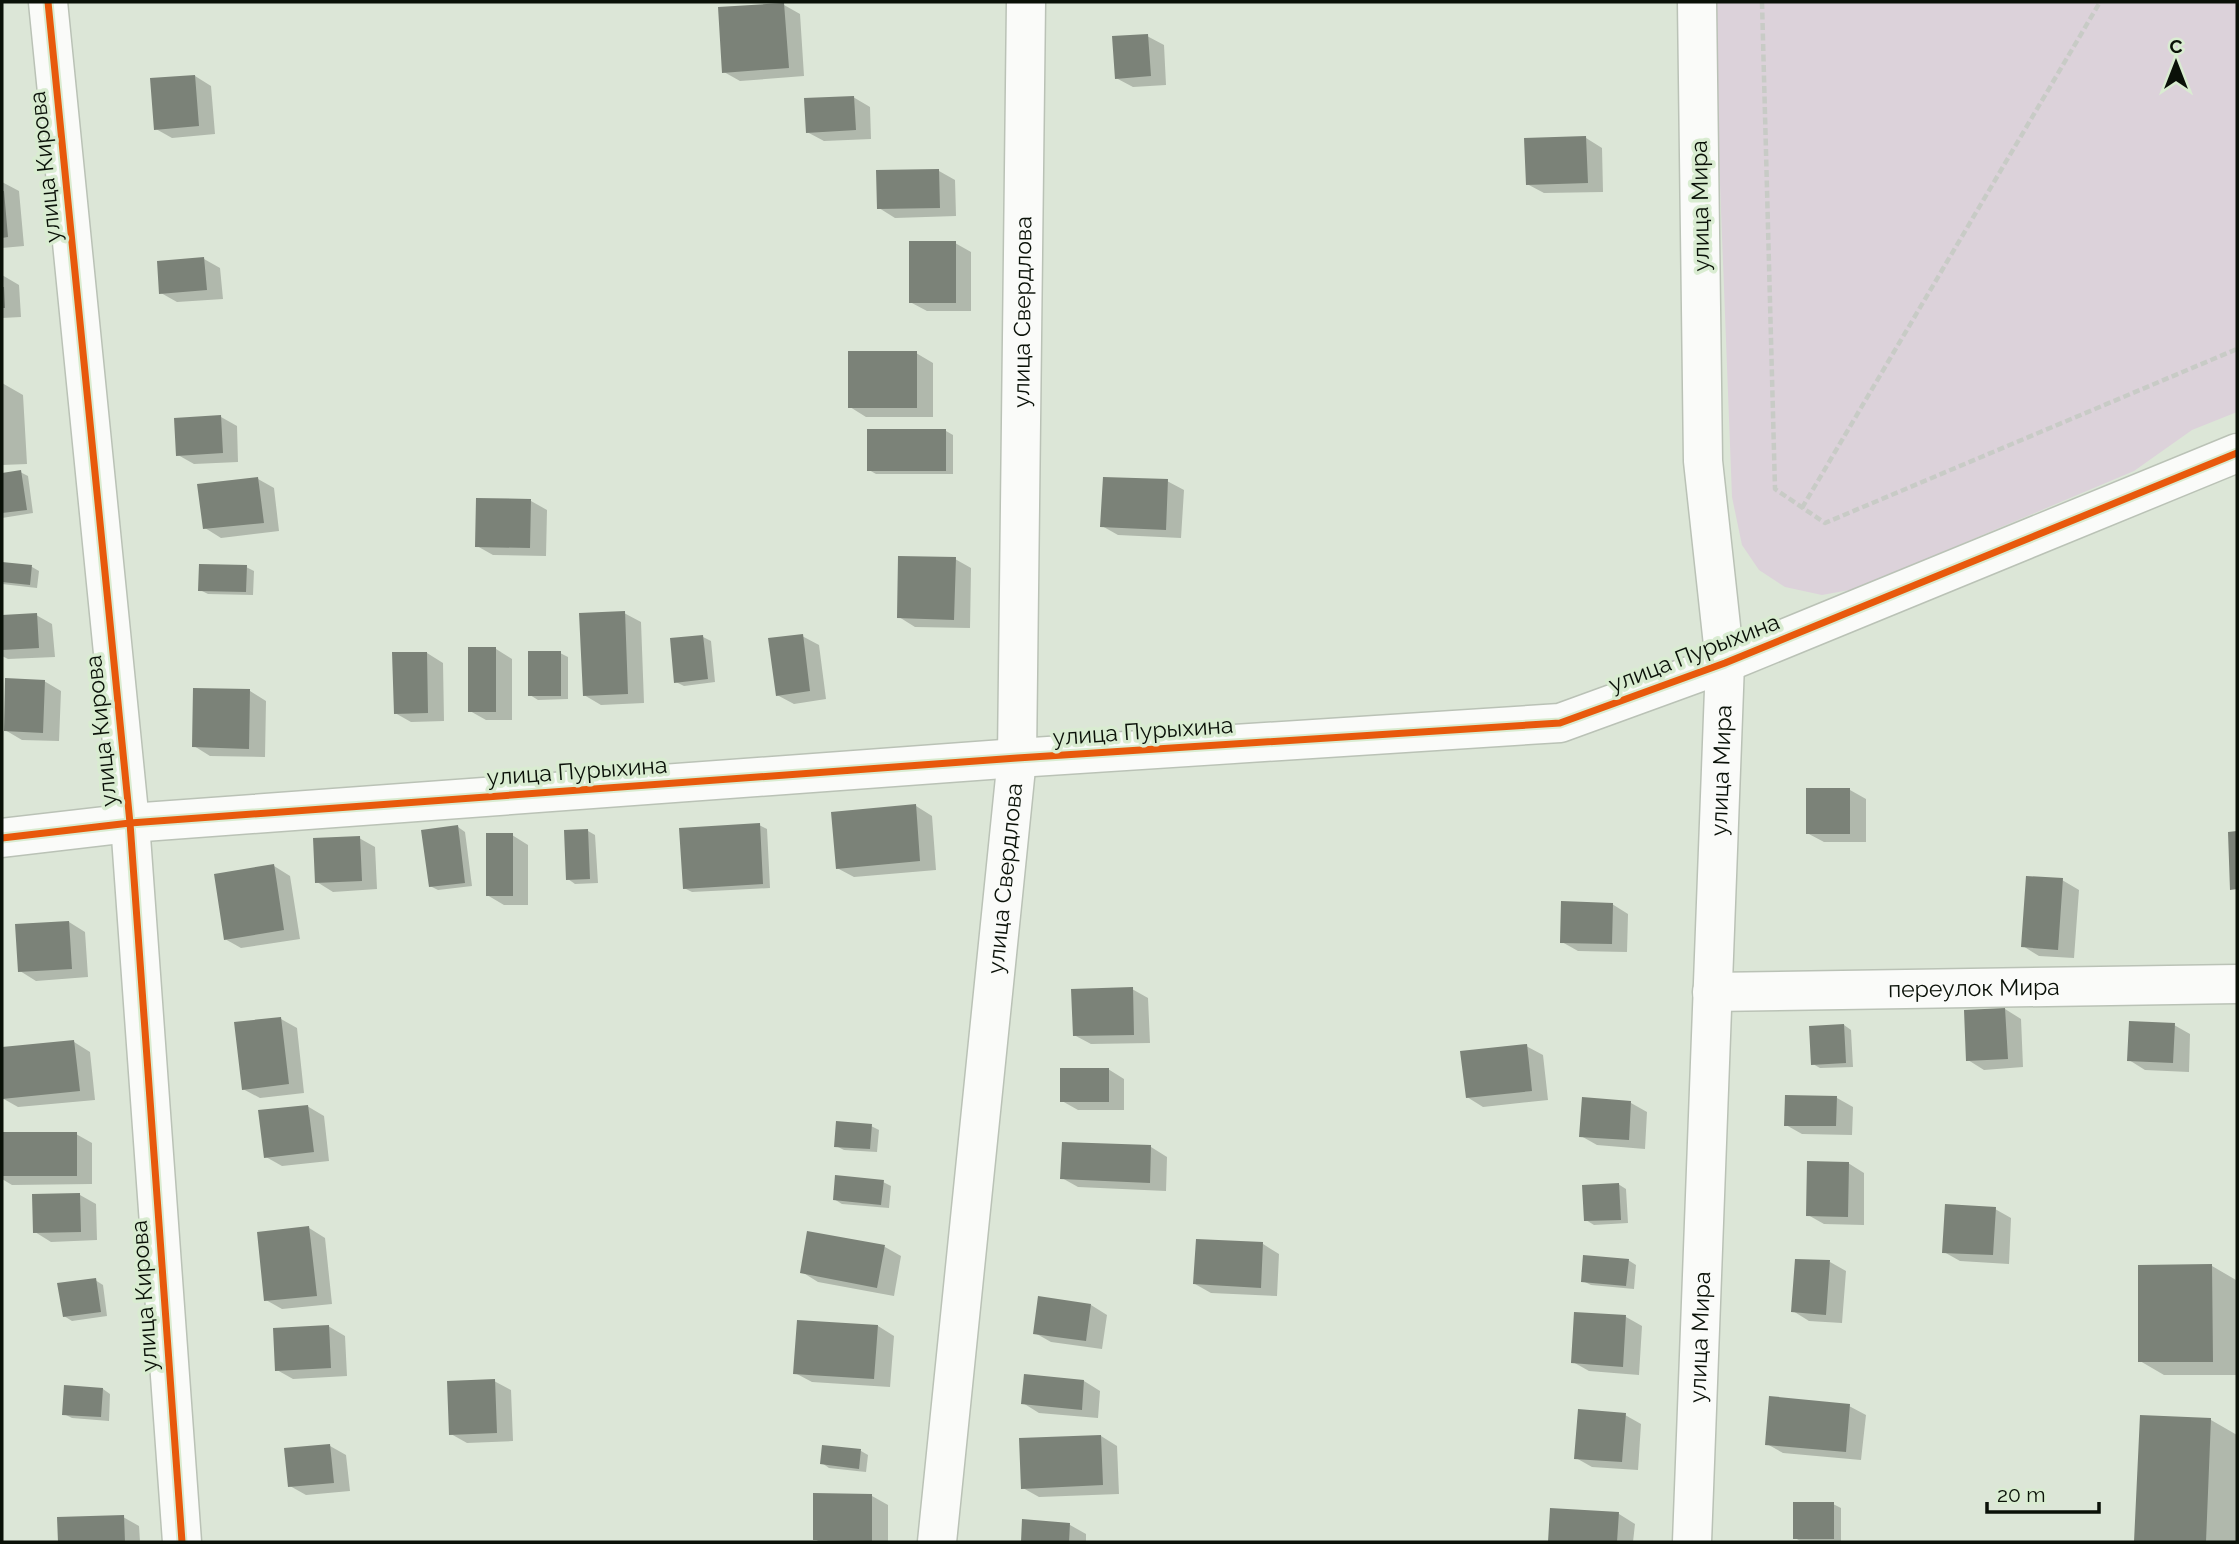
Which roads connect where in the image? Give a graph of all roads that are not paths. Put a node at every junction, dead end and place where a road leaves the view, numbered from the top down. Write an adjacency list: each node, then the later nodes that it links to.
1 (48, 2): 7 (street, улица Кирова)
2 (1027, 2): 6 (street, улица Свердлова)
3 (1697, 2): 5 (street, улица Мира)
4 (2237, 453): 5 (street, улица Пурыхина)
5 (1725, 663): 6 (street, улица Пурыхина); 10 (street, улица Мира)
6 (1017, 758): 7 (street, улица Пурыхина); 12 (street, улица Свердлова)
7 (130, 824): 8 (street, улица Пурыхина); 11 (street, улица Кирова)
8 (2, 838)
9 (2237, 984): 10 (street, переулок Мира)
10 (1713, 992): 13 (street, улица Мира)
11 (181, 1542)
12 (937, 1542)
13 (1692, 1542)

